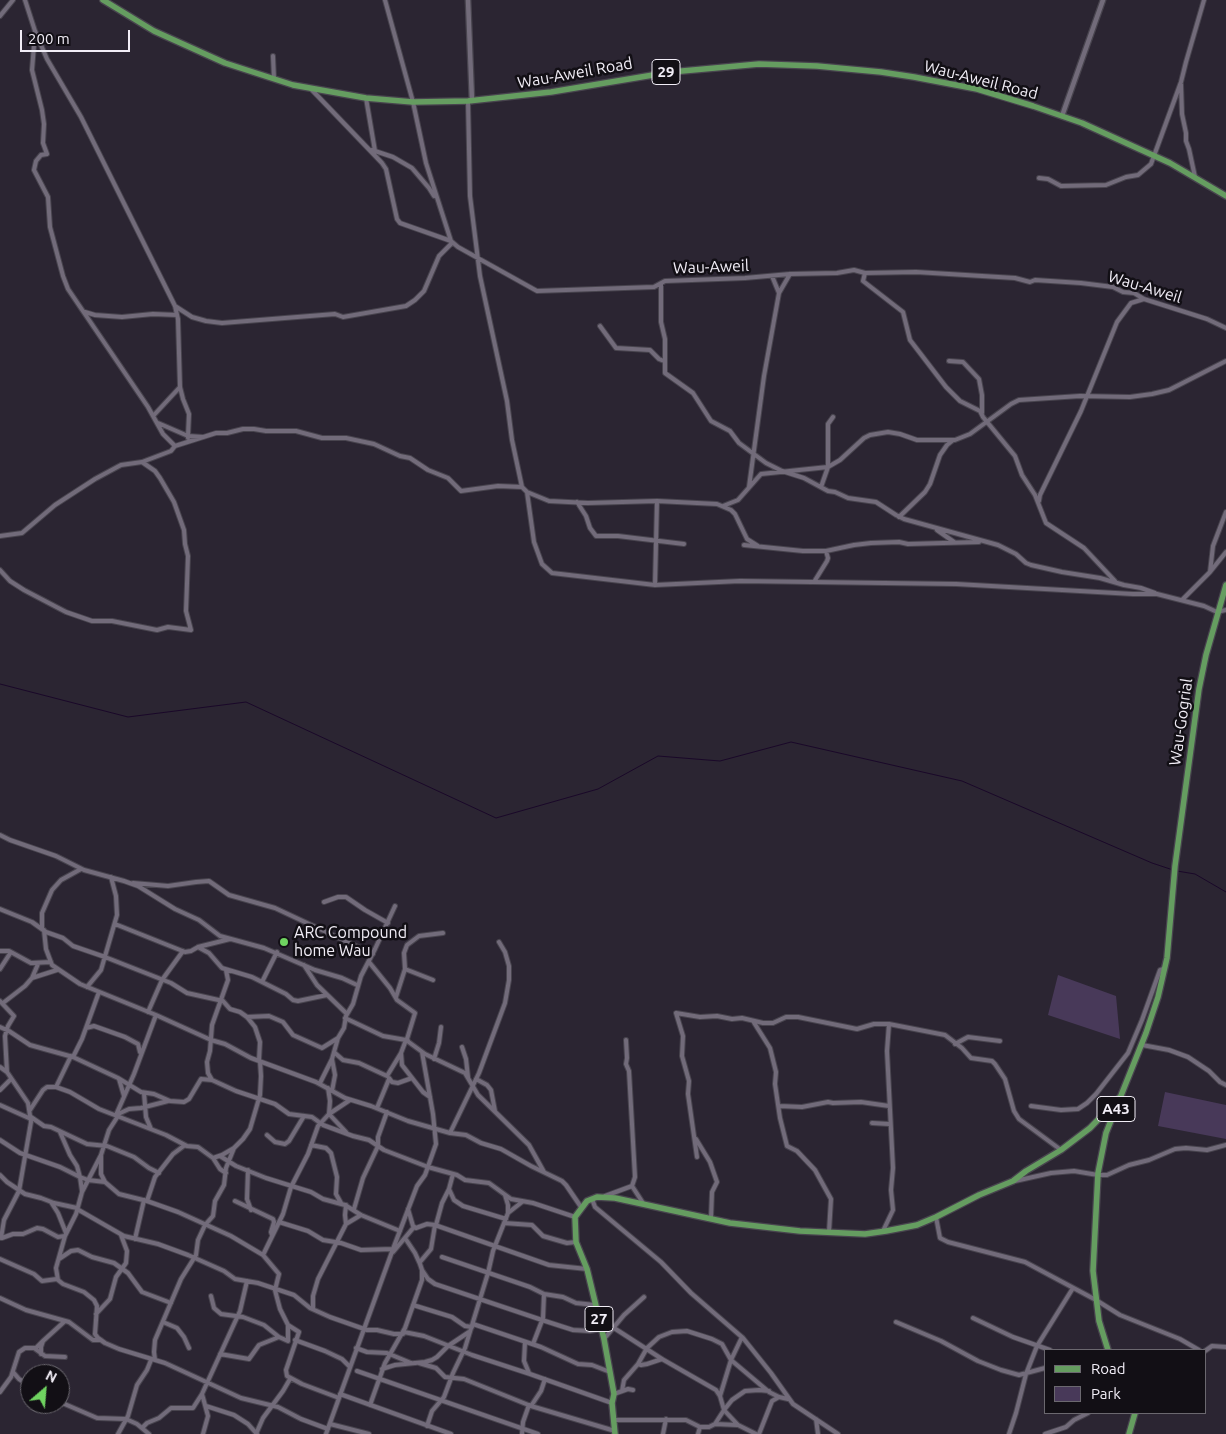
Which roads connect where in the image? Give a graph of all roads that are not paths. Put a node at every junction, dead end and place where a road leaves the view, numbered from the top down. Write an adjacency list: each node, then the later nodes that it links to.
1 (13, 0): 8 (street)
2 (24, 0): 9 (street)
3 (103, 0): 11 (main road, Wau-Aweil Road / 29)
4 (385, 0): 16 (street)
5 (468, 0): 15 (street)
6 (1102, 0): 17 (street)
7 (1204, 0): 12 (street)
8 (0, 16)
9 (35, 30): 32 (street); 33 (street)
10 (273, 56): 11 (street)
11 (274, 79): 13 (main road, Wau-Aweil Road / 29)
12 (1181, 82): 19 (street); 20 (street)
13 (311, 89): 14 (main road, Wau-Aweil Road / 29); 18 (street)
14 (366, 98): 16 (main road, Wau-Aweil Road / 29); 18 (street)
15 (470, 101): 16 (main road, Wau-Aweil Road / 29); 17 (main road, Wau-Aweil Road / 29); 25 (street)
16 (413, 102): 23 (street)
17 (1062, 116): 19 (main road, Wau-Aweil Road / 29)
18 (373, 150): 23 (street); 24 (street, Wau-Aweil)
19 (1154, 156): 20 (main road, Wau-Aweil Road / 29); 21 (street)
20 (1195, 177): 22 (main road, Wau-Aweil Road / 29)
21 (1039, 178)
22 (1226, 196)
23 (438, 205): 24 (street)
24 (452, 242): 25 (street, Wau-Aweil); 32 (street)
25 (478, 257): 29 (street, Wau-Aweil); 57 (street)
26 (865, 273): 27 (street, Wau-Aweil); 31 (street, Wau-Aweil); 44 (street)
27 (790, 274): 28 (street, Wau-Aweil); 30 (street)
28 (772, 276): 29 (street, Wau-Aweil); 30 (street)
29 (661, 284): 37 (street)
30 (779, 293): 52 (street)
31 (1144, 299): 36 (street, Wau-Aweil); 41 (street)
32 (174, 306): 34 (street)
33 (85, 312): 34 (street); 42 (street)
34 (177, 315): 40 (street)
35 (600, 326): 37 (street)
36 (1226, 328)
37 (664, 361): 52 (street)
38 (949, 361): 44 (street)
39 (1226, 361): 41 (street)
40 (180, 387): 42 (street); 47 (street)
41 (1088, 396): 45 (street); 62 (street)
42 (154, 416): 46 (street)
43 (833, 417): 54 (street)
44 (983, 417): 45 (street)
45 (987, 422): 49 (street); 62 (street)
46 (158, 423): 47 (street); 51 (street)
47 (188, 436): 48 (street); 50 (street)
48 (204, 437): 50 (street); 57 (street)
49 (955, 440): 54 (street); 65 (street)
50 (187, 443): 51 (street)
51 (175, 446): 53 (street)
52 (754, 453): 55 (street); 56 (street)
53 (142, 462): 67 (street); 76 (street)
54 (828, 467): 55 (street); 58 (street)
55 (782, 471): 56 (street); 58 (street)
56 (750, 486): 63 (street)
57 (522, 487): 59 (street)
58 (821, 487): 65 (street)
59 (527, 492): 61 (street); 81 (street)
60 (657, 501): 61 (street); 63 (street); 68 (street)
61 (577, 502): 68 (street)
62 (1038, 503): 79 (street)
63 (723, 506): 73 (street)
64 (1226, 512): 77 (street)
65 (899, 517): 66 (street)
66 (935, 529): 69 (street); 70 (street)
67 (0, 536)
68 (656, 541): 71 (street); 81 (street)
69 (954, 542): 70 (street); 74 (street)
70 (984, 542): 79 (street)
71 (684, 544)
72 (744, 545): 73 (street)
73 (758, 546): 74 (street)
74 (826, 551): 78 (street)
75 (1226, 552): 77 (street)
76 (0, 570)
77 (1210, 572): 83 (street)
78 (814, 582): 81 (street); 82 (street)
79 (1117, 583): 82 (street)
80 (1226, 585): 85 (main road, Wau-Gogrial / A43)
81 (655, 586)
82 (1157, 594): 83 (street)
83 (1182, 600): 85 (street)
84 (1226, 610): 85 (street)
85 (1218, 612): 110 (main road, Wau-Gogrial / A43)
86 (0, 835): 87 (street)
87 (81, 869): 88 (street); 95 (street)
88 (111, 877): 89 (street); 94 (street)
89 (131, 883): 97 (street); 104 (street)
90 (324, 902): 93 (street)
91 (395, 906): 93 (street)
92 (0, 909): 95 (street)
93 (388, 923): 104 (street)
94 (115, 924): 102 (street); 105 (street)
95 (43, 930): 105 (street); 106 (street)
96 (443, 933): 112 (street)
97 (232, 939): 99 (street); 103 (street)
98 (499, 942): 163 (street)
99 (198, 947): 102 (street); 114 (street)
100 (0, 951): 101 (street)
101 (11, 952): 108 (street); 111 (street)
102 (183, 952): 117 (street)
103 (277, 952): 109 (street); 120 (street)
104 (373, 954): 107 (street)
105 (105, 957): 117 (street); 122 (street)
106 (51, 962): 108 (street); 113 (street)
107 (369, 962): 121 (street); 125 (street)
108 (38, 964): 116 (street)
109 (304, 965): 121 (street); 124 (street)
110 (1165, 968): 146 (main road, A43); 182 (street)
111 (0, 969)
112 (405, 969): 119 (street); 125 (street)
113 (58, 970): 116 (street); 122 (street)
114 (226, 970): 115 (street); 118 (street)
115 (236, 972): 118 (street); 120 (street)
116 (32, 978): 127 (street)
117 (162, 980): 126 (street); 128 (street)
118 (228, 980): 126 (street)
119 (432, 980)
120 (262, 982): 124 (street)
121 (357, 984): 130 (street)
122 (87, 987): 123 (street)
123 (99, 992): 128 (street); 132 (street)
124 (327, 995): 130 (street)
125 (396, 999): 143 (street)
126 (220, 1000): 131 (street); 141 (street)
127 (2, 1002): 139 (street)
128 (148, 1012): 129 (street)
129 (156, 1015): 141 (street); 152 (street)
130 (346, 1016): 140 (street); 143 (street)
131 (247, 1017): 140 (street); 155 (street)
132 (90, 1018): 135 (street); 138 (street)
133 (753, 1021): 134 (street); 180 (street); 201 (street)
134 (889, 1024): 145 (street); 181 (street)
135 (96, 1027): 138 (street); 152 (street)
136 (441, 1027): 154 (street)
137 (0, 1028): 139 (street)
138 (86, 1028): 151 (street)
139 (6, 1030): 151 (street); 157 (street)
140 (338, 1038): 149 (street)
141 (211, 1040): 155 (street); 164 (street)
142 (626, 1040): 231 (street)
143 (407, 1041): 148 (street); 150 (street)
144 (1000, 1041): 145 (street)
145 (955, 1044): 211 (street)
146 (1142, 1045): 167 (street); 174 (main road, A43)
147 (462, 1047): 159 (street)
148 (422, 1052): 154 (street); 175 (street)
149 (335, 1053): 153 (street); 158 (street)
150 (401, 1054): 158 (street); 161 (street)
151 (72, 1056): 160 (street); 168 (street)
152 (140, 1056): 166 (street)
153 (332, 1059): 165 (street); 171 (street)
154 (434, 1059): 159 (street)
155 (259, 1061): 165 (street); 176 (street)
156 (0, 1067): 157 (street)
157 (6, 1072): 162 (street)
158 (389, 1077): 161 (street); 184 (street)
159 (468, 1077): 169 (street)
160 (118, 1078): 166 (street); 173 (street)
161 (412, 1078): 175 (street)
162 (11, 1079): 170 (street); 185 (street)
163 (476, 1079): 169 (street); 186 (street)
164 (212, 1080): 176 (street); 178 (street)
165 (320, 1083): 171 (street)
166 (130, 1084): 172 (street); 173 (street)
167 (1226, 1085)
168 (56, 1087): 185 (street); 189 (street)
169 (473, 1087): 186 (street); 200 (street)
170 (0, 1088)
171 (330, 1090): 177 (street); 188 (street)
172 (144, 1093): 178 (street); 183 (street)
173 (124, 1096): 189 (street)
174 (1122, 1096): 211 (main road); 225 (main road, A43)
175 (430, 1097): 197 (street)
176 (260, 1099): 190 (street); 210 (street)
177 (351, 1099): 184 (street); 188 (street)
178 (169, 1101): 183 (street)
179 (0, 1105): 191 (street)
180 (779, 1106): 181 (street); 263 (street)
181 (889, 1106): 194 (street)
182 (1031, 1106)
183 (145, 1107): 189 (street); 198 (street)
184 (377, 1108): 187 (street)
185 (30, 1110): 191 (street)
186 (495, 1111): 221 (street)
187 (387, 1112): 197 (street); 209 (street)
188 (329, 1114): 193 (street); 203 (street)
189 (117, 1116): 198 (street); 205 (street)
190 (304, 1116): 193 (street); 202 (street)
191 (31, 1118): 195 (street); 196 (street)
192 (872, 1123): 194 (street)
193 (321, 1124): 203 (street); 207 (street)
194 (889, 1124): 261 (street)
195 (44, 1126): 196 (street); 199 (street)
196 (31, 1128): 213 (street)
197 (435, 1129): 200 (street); 218 (street)
198 (151, 1130): 206 (street)
199 (60, 1132): 205 (street); 226 (street)
200 (450, 1133): 221 (street)
201 (694, 1134): 215 (street); 252 (street)
202 (267, 1135)
203 (349, 1135): 209 (street)
204 (0, 1140): 213 (street)
205 (104, 1145): 212 (street); 220 (street)
206 (185, 1145): 216 (street); 220 (street)
207 (311, 1145): 230 (street); 242 (street)
208 (1226, 1145): 225 (street)
209 (378, 1146): 218 (street); 246 (street)
210 (234, 1148): 214 (street); 217 (street)
211 (1061, 1150): 228 (main road)
212 (101, 1155): 227 (street); 229 (street)
213 (26, 1156): 226 (street); 233 (street)
214 (220, 1156): 216 (street); 217 (street)
215 (698, 1157)
216 (213, 1158): 222 (street)
217 (228, 1162): 219 (street); 222 (street)
218 (428, 1167): 223 (street); 247 (street)
219 (248, 1170): 230 (street); 248 (street)
220 (159, 1172): 238 (street)
221 (544, 1172): 244 (street)
222 (226, 1173): 258 (street)
223 (453, 1174): 232 (street); 235 (street)
224 (0, 1175): 233 (street)
225 (1098, 1175): 228 (street); 294 (main road, A43)
226 (80, 1177): 227 (street); 234 (street)
227 (88, 1180): 229 (street); 234 (street)
228 (1013, 1181): 253 (main road)
229 (106, 1182): 238 (street)
230 (292, 1185): 242 (street); 255 (street)
231 (632, 1186): 236 (street); 243 (street)
232 (448, 1189): 254 (street); 259 (street)
233 (20, 1191): 241 (street); 256 (street)
234 (82, 1192): 245 (street)
235 (503, 1193): 240 (street); 249 (street)
236 (605, 1196): 237 (main road); 243 (main road)
237 (592, 1199): 244 (main road); 313 (street)
238 (146, 1200): 258 (street); 269 (street)
239 (235, 1201): 248 (street)
240 (525, 1201): 249 (street); 251 (street)
241 (51, 1202): 245 (street); 265 (street)
242 (344, 1204): 246 (street); 257 (street)
243 (641, 1204): 252 (main road)
244 (581, 1207): 251 (main road)
245 (77, 1208): 264 (street); 265 (street)
246 (354, 1209): 250 (street)
247 (408, 1209): 260 (street); 262 (street)
248 (251, 1210): 266 (street)
249 (508, 1213): 254 (street)
250 (361, 1215): 257 (street); 262 (street)
251 (575, 1217): 271 (main road, 27)
252 (711, 1218): 263 (main road)
253 (936, 1218): 261 (main road); 287 (street)
254 (505, 1221): 271 (street); 272 (street)
255 (279, 1222): 266 (street); 270 (street)
256 (1, 1224): 268 (street)
257 (346, 1224): 270 (street)
258 (205, 1225): 275 (street); 277 (street)
259 (435, 1225): 260 (street); 272 (street); 280 (street)
260 (414, 1227): 267 (street)
261 (883, 1231): 263 (main road)
262 (400, 1232): 273 (street)
263 (830, 1232)
264 (121, 1234): 269 (street); 281 (street)
265 (66, 1235): 268 (street); 279 (street)
266 (272, 1236): 275 (street)
267 (405, 1238): 274 (street); 280 (street)
268 (1, 1239)
269 (134, 1239): 277 (street)
270 (338, 1242): 273 (street); 298 (street)
271 (576, 1242): 282 (main road, 27)
272 (494, 1246): 282 (street); 284 (street)
273 (393, 1249): 274 (street)
274 (391, 1254): 309 (street)
275 (263, 1255): 288 (street)
276 (442, 1257): 284 (street)
277 (195, 1258): 286 (street); 295 (street)
278 (0, 1259): 285 (street)
279 (59, 1259): 281 (street); 285 (street)
280 (420, 1262): 283 (street)
281 (122, 1268): 295 (street); 299 (street)
282 (587, 1269): 297 (main road, 27)
283 (422, 1270): 293 (street); 296 (street)
284 (488, 1273): 289 (street); 293 (street)
285 (58, 1279): 299 (street)
286 (248, 1281): 288 (street); 300 (street)
287 (1073, 1288): 294 (street); 322 (street)
288 (275, 1290): 298 (street); 306 (street)
289 (544, 1294): 297 (street); 302 (street)
290 (211, 1296): 300 (street)
291 (644, 1297): 308 (street)
292 (0, 1298): 303 (street)
293 (480, 1298): 302 (street); 307 (street)
294 (1096, 1300): 329 (main road, A43); 330 (street)
295 (171, 1303): 304 (street)
296 (413, 1305): 307 (street); 311 (street)
297 (595, 1305): 310 (main road, 27)
298 (313, 1309): 309 (street)
299 (96, 1314): 315 (street)
300 (238, 1317): 312 (street); 334 (street)
301 (973, 1318): 322 (street)
302 (542, 1320): 310 (street); 320 (street)
303 (65, 1321): 315 (street); 316 (street)
304 (163, 1322): 324 (street); 338 (street)
305 (896, 1322): 350 (street)
306 (288, 1324): 317 (street); 318 (street)
307 (472, 1327): 319 (street); 321 (street); 332 (street)
308 (614, 1328): 314 (street); 326 (street)
309 (363, 1329): 311 (street); 325 (street)
310 (602, 1329): 314 (main road, 27)
311 (403, 1333): 321 (street); 335 (street)
312 (279, 1337): 317 (street); 334 (street)
313 (742, 1337): 339 (street); 366 (street)
314 (604, 1339): 348 (main road, 27)
315 (102, 1340): 338 (street)
316 (43, 1341): 323 (street); 333 (street)
317 (288, 1341): 318 (street)
318 (295, 1341): 343 (street); 352 (street)
319 (525, 1342): 320 (street); 349 (street)
320 (533, 1344): 348 (street)
321 (448, 1345): 332 (street); 340 (street)
322 (1037, 1346): 328 (street); 350 (street)
323 (34, 1348): 333 (street); 347 (street)
324 (189, 1348)
325 (356, 1348): 335 (street); 343 (street)
326 (647, 1348): 337 (street); 339 (street); 342 (street)
327 (1226, 1348): 331 (street)
328 (1047, 1349)
329 (1108, 1349)
330 (1198, 1349)
331 (1206, 1350)
332 (464, 1352): 349 (street); 351 (street)
333 (41, 1354): 336 (street)
334 (220, 1354): 356 (street)
335 (389, 1354): 341 (street); 345 (street)
336 (65, 1357)
337 (662, 1359): 342 (street); 364 (street)
338 (153, 1360): 356 (street); 377 (street)
339 (730, 1360): 360 (street); 364 (street)
340 (419, 1363): 341 (street); 351 (street)
341 (411, 1364): 345 (street)
342 (638, 1364): 358 (street)
343 (349, 1366): 363 (street)
344 (1044, 1368): 350 (street)
345 (382, 1369): 353 (street)
346 (356, 1371): 353 (street)
347 (13, 1372): 355 (street); 359 (street)
348 (610, 1372): 362 (main road, 27)
349 (530, 1374): 354 (street)
350 (1026, 1374): 403 (street)
351 (451, 1377): 367 (street); 373 (street)
352 (290, 1378): 363 (street); 369 (street)
353 (379, 1379): 367 (street); 370 (street)
354 (545, 1379): 368 (street); 373 (street)
355 (20, 1381)
356 (207, 1382): 361 (street); 369 (street)
357 (633, 1390): 358 (street)
358 (622, 1391): 362 (street)
359 (0, 1392)
360 (769, 1392): 365 (street); 374 (street)
361 (202, 1394): 372 (street); 386 (street)
362 (614, 1394): 368 (main road, 27)
363 (339, 1396): 370 (street); 381 (street)
364 (720, 1396): 374 (street)
365 (779, 1397): 366 (street); 400 (street)
366 (788, 1399): 379 (street)
367 (442, 1401): 384 (street); 387 (street)
368 (612, 1403): 380 (main road, 27)
369 (272, 1405): 388 (street); 394 (street)
370 (370, 1405): 384 (street)
371 (70, 1406): 377 (street)
372 (206, 1406): 393 (street); 394 (street)
373 (530, 1406): 387 (street); 390 (street)
374 (724, 1410): 382 (street); 383 (street)
375 (1086, 1414): 404 (street)
376 (1135, 1414): 405 (main road)
377 (126, 1419): 386 (street); 391 (street)
378 (666, 1419): 380 (street); 385 (street); 398 (street)
379 (816, 1419): 401 (street); 402 (street)
380 (613, 1420): 390 (main road, 27)
381 (330, 1424): 388 (street); 389 (street)
382 (715, 1424): 383 (street); 385 (street)
383 (738, 1425): 400 (street)
384 (428, 1426): 396 (street)
385 (700, 1427): 399 (street)
386 (142, 1428): 392 (street)
387 (522, 1431): 397 (street)
388 (327, 1432)
389 (364, 1433): 395 (street)
390 (615, 1433)
391 (118, 1434)
392 (149, 1434)
393 (203, 1434)
394 (256, 1434)
395 (369, 1434)
396 (451, 1434)
397 (538, 1434)
398 (663, 1434)
399 (698, 1434)
400 (757, 1434)
401 (818, 1434)
402 (838, 1434)
403 (1008, 1434)
404 (1044, 1434)
405 (1129, 1434)

